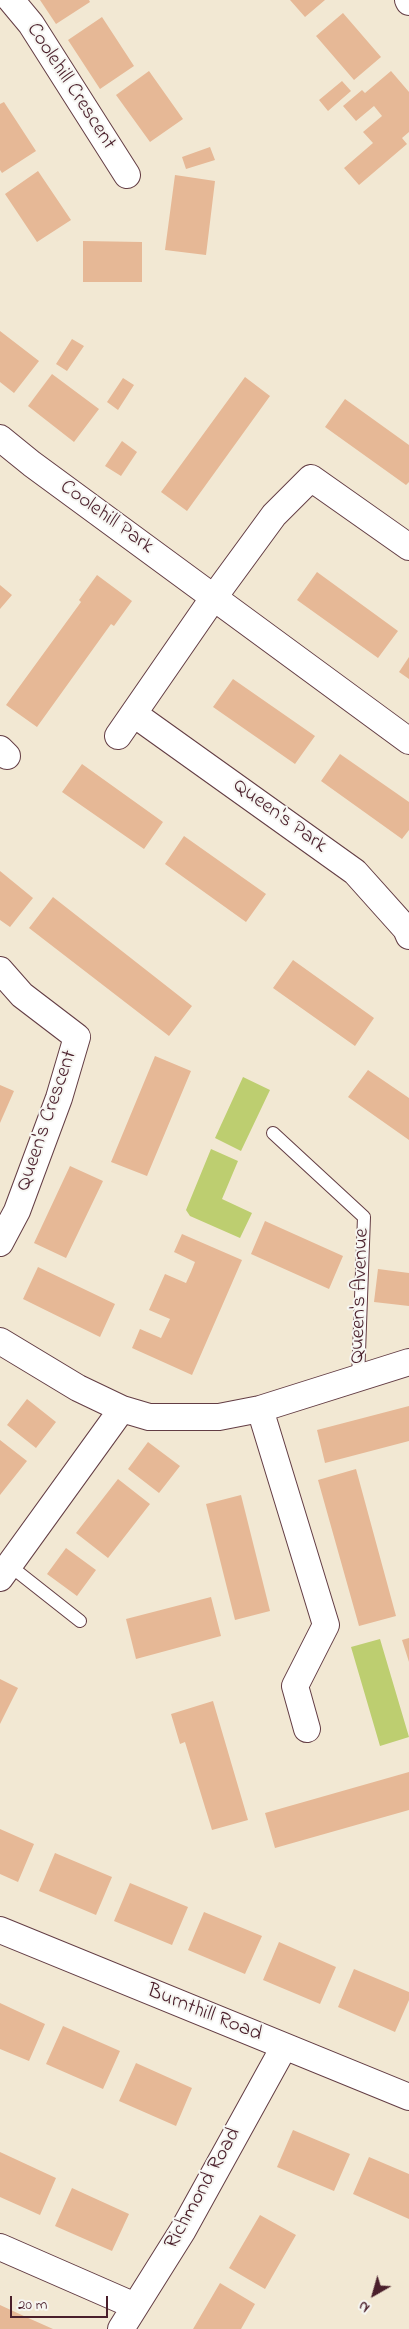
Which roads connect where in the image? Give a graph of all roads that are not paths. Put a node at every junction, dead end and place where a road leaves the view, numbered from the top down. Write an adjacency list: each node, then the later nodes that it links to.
1 (11, 0): 2 (street, Coolehill Crescent)
2 (127, 175)
3 (0, 438): 5 (street, Coolehill Park)
4 (409, 547): 5 (street)
5 (214, 597): 6 (street); 8 (street)
6 (134, 714): 7 (street); 9 (street, Queen's Park)
7 (118, 736)
8 (409, 740)
9 (409, 936)
10 (0, 970): 12 (street, Queen's Crescent)
11 (273, 1133): 15 (lane, Queen's Avenue)
12 (0, 1243)
13 (0, 1341): 16 (street, Queen's Avenue)
14 (409, 1362): 15 (street, Queen's Avenue)
15 (358, 1380): 17 (street, Queen's Avenue)
16 (122, 1409): 17 (street, Queen's Avenue); 18 (street)
17 (260, 1409): 20 (street)
18 (5, 1571): 19 (lane)
19 (80, 1621)
20 (307, 1729)
21 (0, 1930): 22 (street, Burnthill Road)
22 (284, 2047): 23 (street, Burnthill Road); 25 (street, Richmond Road)
23 (409, 2097)
24 (0, 2247): 25 (street)
25 (135, 2306): 26 (street, Richmond Road)
26 (121, 2329)

